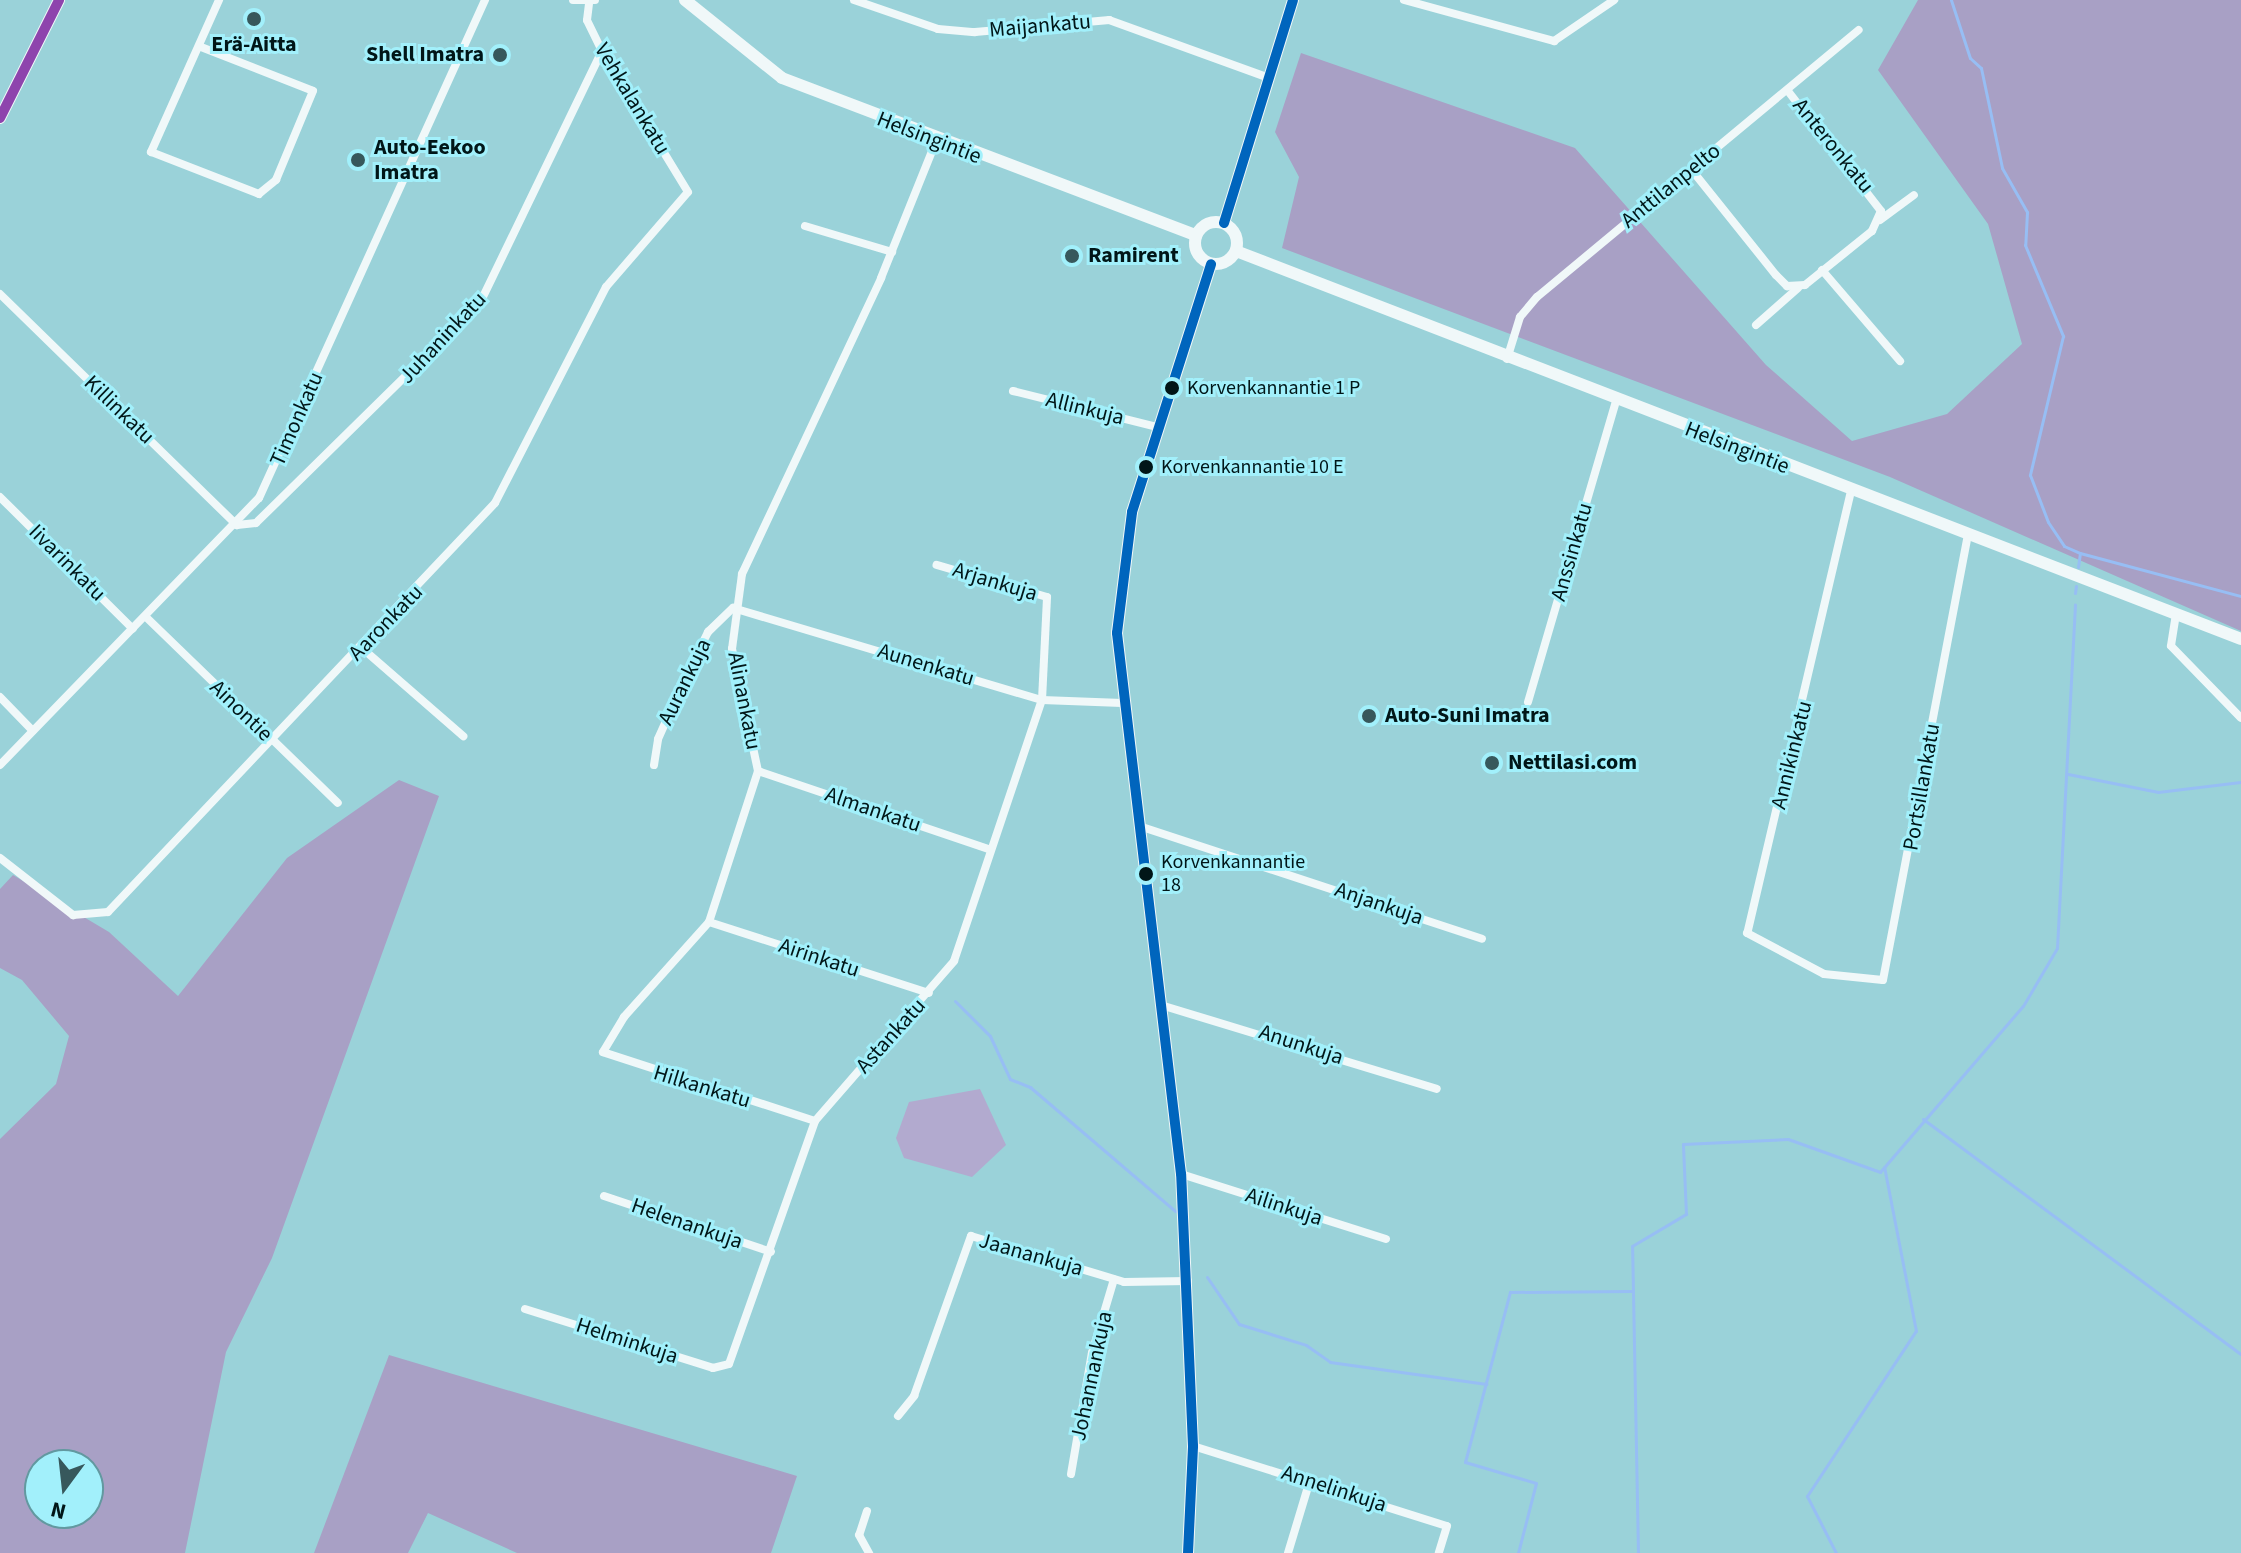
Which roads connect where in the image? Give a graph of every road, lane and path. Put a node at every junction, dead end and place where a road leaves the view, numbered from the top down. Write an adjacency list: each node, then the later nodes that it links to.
1 (59, 0): 16 (main road)
2 (219, 0): 12 (street)
3 (485, 0): 39 (street, Timonkatu)
4 (573, 0): 10 (street)
5 (685, 0): 17 (main road, Helsingintie)
6 (854, 0): 14 (street, Maijankatu)
7 (1293, 0): 14 (main road)
8 (1404, 0): 9 (street)
9 (1614, 0)
10 (592, 1): 13 (street, Vehkalankatu)
11 (1859, 30): 15 (street, Anttilanpelto)
12 (201, 47): 12 (street)
13 (602, 51): 19 (street, Vehkalankatu); 39 (street, Juhaninkatu)
14 (1269, 78): 22 (main road)
15 (1788, 91): 18 (street, Anttilanpelto); 21 (street, Anteronkatu)
16 (0, 118)
17 (936, 141): 24 (main road, Helsingintie); 26 (street, Alinankatu)
18 (1691, 169): 29 (street); 32 (street, Anttilanpelto)
19 (688, 192): 47 (street, Aaronkatu)
20 (1914, 195): 21 (street)
21 (1880, 220): 28 (street, Anteronkatu)
22 (1224, 223): 24 (main road); 25 (main road)
23 (805, 226): 26 (street)
24 (1196, 235): 27 (main road)
25 (1236, 251): 27 (main road); 32 (main road, Helsingintie)
26 (892, 252): 42 (street, Alinankatu)
27 (1211, 264): 36 (main road)
28 (1822, 270): 29 (street, Anteronkatu); 33 (street)
29 (1798, 288): 31 (street, Anteronkatu)
30 (0, 294): 39 (street, Killinkatu)
31 (1756, 325)
32 (1506, 360): 35 (main road, Helsingintie)
33 (1900, 361)
34 (1013, 391): 36 (street, Allinkuja)
35 (1616, 402): 37 (main road, Helsingintie); 50 (street, Anssinkatu)
36 (1157, 427): 51 (main road)
37 (1851, 491): 40 (main road, Helsingintie); 65 (street, Annikinkatu)
38 (0, 497): 45 (street, Iivarinkatu)
39 (237, 525): 44 (street, Timonkatu)
40 (1968, 535): 43 (main road, Helsingintie); 65 (street, Portsillankatu)
41 (937, 565): 49 (street, Arjankuja)
42 (733, 608): 49 (street, Aunenkatu); 57 (street, Aurankuja); 58 (street, Alinankatu)
43 (2176, 614): 46 (main road, Helsingintie); 52 (street)
44 (146, 617): 45 (street, Timonkatu); 55 (street, Ainontie)
45 (133, 629): 53 (street, Timonkatu)
46 (2241, 639)
47 (363, 649): 54 (street); 55 (street, Aaronkatu)
48 (0, 697): 53 (street)
49 (1042, 700): 51 (street, Aunenkatu); 61 (street, Astankatu)
50 (1528, 702)
51 (1122, 703): 60 (main road)
52 (2241, 718)
53 (33, 731): 56 (street, Timonkatu)
54 (463, 736)
55 (271, 740): 59 (street, Ainontie); 62 (street, Aaronkatu)
56 (0, 765)
57 (654, 765)
58 (758, 771): 61 (street, Almankatu); 63 (street, Alinankatu)
59 (338, 803)
60 (1139, 826): 64 (street, Anjankuja); 67 (main road)
61 (989, 849): 66 (street, Astankatu)
62 (0, 858)
63 (709, 922): 66 (street, Airinkatu); 68 (street, Alinankatu)
64 (1482, 939)
65 (1824, 974)
66 (929, 993): 70 (street, Astankatu)
67 (1164, 1006): 69 (street, Anunkuja); 71 (main road)
68 (604, 1040): 70 (street, Hilkankatu)
69 (1437, 1089)
70 (815, 1121): 74 (street, Astankatu)
71 (1181, 1174): 73 (street, Ailinkuja); 76 (main road)
72 (604, 1196): 74 (street, Helenankuja)
73 (1386, 1239)
74 (771, 1252): 78 (street, Astankatu)
75 (1114, 1279): 76 (street, Jaanankuja); 79 (street, Jaanankuja); 81 (street, Johannankuja)
76 (1188, 1281): 80 (main road)
77 (525, 1309): 78 (street, Helminkuja)
78 (729, 1364)
79 (898, 1416)
80 (1193, 1446): 82 (street, Annelinkuja); 85 (main road)
81 (1071, 1474)
82 (1310, 1480): 86 (street); 87 (street, Annelinkuja)
83 (867, 1511): 84 (street)
84 (869, 1553)
85 (1188, 1553)
86 (1288, 1553)
87 (1439, 1553)

